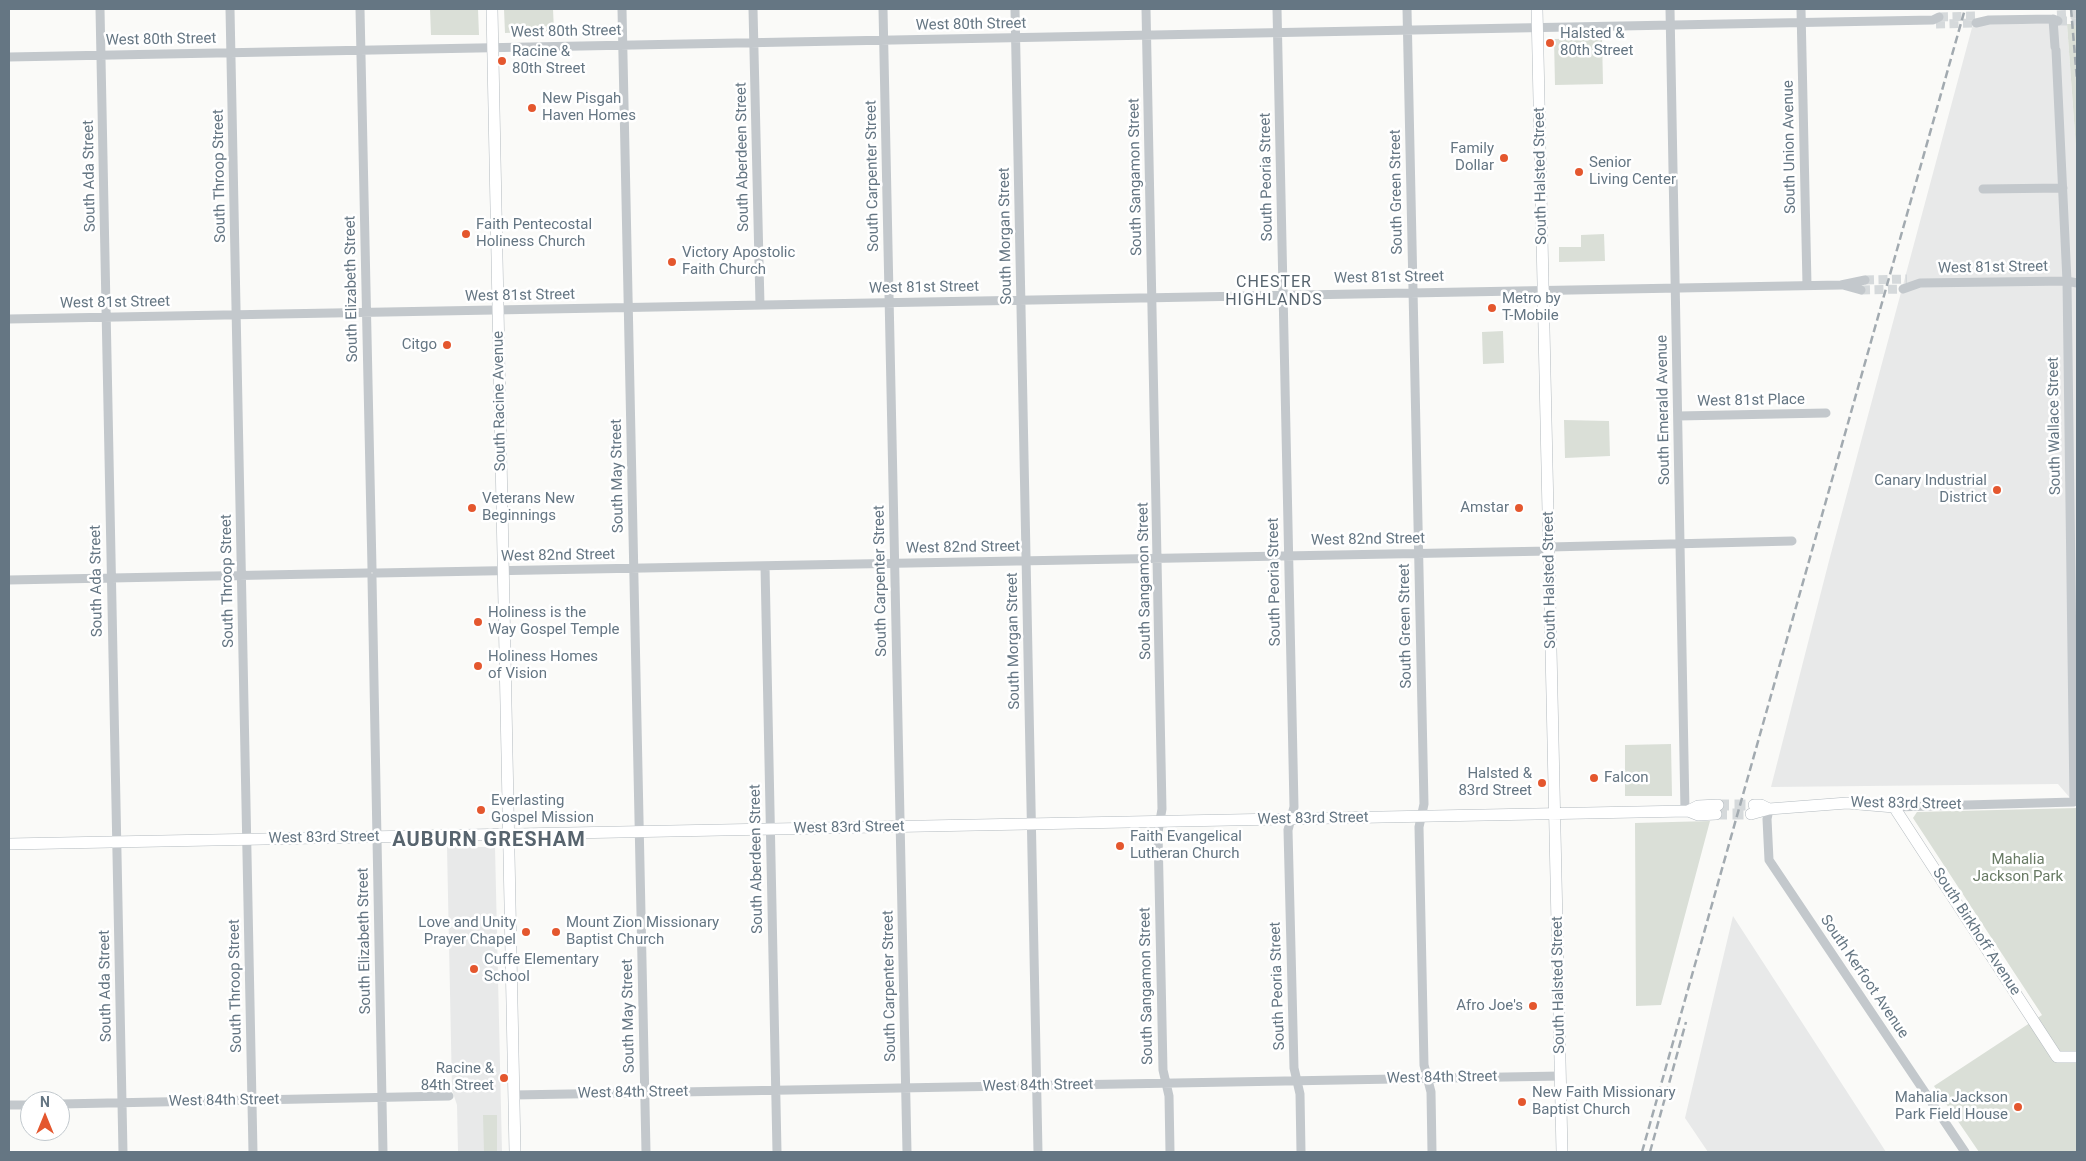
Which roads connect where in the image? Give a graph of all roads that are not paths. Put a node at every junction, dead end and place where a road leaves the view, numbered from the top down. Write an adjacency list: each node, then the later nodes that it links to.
1 (100, 9): 30 (street, South Ada Street)
2 (230, 9): 29 (street, South Throop Street)
3 (360, 9): 28 (street, South Elizabeth Street)
4 (492, 9): 27 (street, South Racine Avenue)
5 (622, 9): 26 (street, South May Street)
6 (753, 9): 25 (street, South Aberdeen Street)
7 (883, 9): 24 (street, South Carpenter Street)
8 (1015, 9): 23 (street, South Morgan Street)
9 (1146, 9): 22 (street, South Sangamon Street)
10 (1277, 9): 21 (street, South Peoria Street)
11 (1407, 9): 20 (street, South Green Street)
12 (1537, 9): 19 (street, South Halsted Street)
13 (1670, 9): 18 (street, South Emerald Avenue)
14 (1801, 9): 17 (street, South Union Avenue)
15 (1930, 9): 17 (street, West 80th Street)
16 (1977, 19): 32 (street, South Wallace Street)
17 (1801, 22): 18 (street, West 80th Street); 40 (street, South Union Avenue)
18 (1670, 24): 19 (street, West 80th Street); 42 (street, South Emerald Avenue)
19 (1538, 28): 20 (street, West 80th Street); 43 (street, South Halsted Street)
20 (1407, 30): 21 (street, West 80th Street); 46 (street, South Green Street)
21 (1277, 32): 22 (street, West 80th Street); 47 (street, South Peoria Street)
22 (1146, 35): 23 (street, West 80th Street); 48 (street, South Sangamon Street)
23 (1016, 38): 24 (street, West 80th Street); 49 (street, South Morgan Street)
24 (884, 40): 25 (street, West 80th Street); 50 (street, South Carpenter Street)
25 (754, 42): 26 (street, West 80th Street); 51 (street, South Aberdeen Street)
26 (623, 45): 27 (street, West 80th Street); 52 (street, South May Street)
27 (492, 48): 28 (street, West 80th Street); 53 (street, South Racine Avenue)
28 (361, 50): 29 (street, West 80th Street); 54 (street, South Elizabeth Street)
29 (231, 52): 30 (street, West 80th Street); 55 (street, South Throop Street)
30 (101, 55): 31 (street, West 80th Street); 56 (street, South Ada Street)
31 (9, 57)
32 (2062, 188): 33 (street); 37 (street, South Wallace Street)
33 (1983, 189)
34 (2077, 278): 37 (street, West 81st Street)
35 (1907, 279): 38 (street, West 81st Street)
36 (1865, 280): 41 (street, West 81st Street)
37 (2067, 281): 38 (street, West 81st Street); 39 (street, West 81st Street); 75 (street, South Wallace Street)
38 (1920, 283): 44 (street, West 81st Street)
39 (2077, 283)
40 (1807, 285): 41 (street, West 81st Street); 42 (street, West 81st Street)
41 (1841, 285): 45 (street, West 81st Street)
42 (1675, 286): 43 (street, West 81st Street); 59 (street, South Emerald Avenue)
43 (1544, 289): 46 (street, West 81st Street); 62 (street, South Halsted Street)
44 (1903, 289)
45 (1861, 290)
46 (1413, 292): 47 (street, West 81st Street); 63 (street, South Green Street)
47 (1283, 294): 48 (street, West 81st Street); 64 (street, South Peoria Street)
48 (1152, 297): 49 (street, West 81st Street); 65 (street, South Sangamon Street)
49 (1021, 300): 50 (street, West 81st Street); 66 (street, South Morgan Street)
50 (889, 302): 51 (street, West 81st Street); 67 (street, South Carpenter Street)
51 (760, 305): 52 (street, West 81st Street)
52 (630, 307): 53 (street, West 81st Street); 69 (street, South May Street)
53 (498, 310): 54 (street, West 81st Street); 70 (street, South Racine Avenue)
54 (366, 312): 55 (street, West 81st Street); 71 (street, South Elizabeth Street)
55 (237, 315): 56 (street, West 81st Street); 72 (street, South Throop Street)
56 (106, 317): 57 (street, West 81st Street); 73 (street, South Ada Street)
57 (9, 319)
58 (1826, 413): 59 (street, West 81st Place)
59 (1678, 416): 61 (street, South Emerald Avenue)
60 (1792, 541): 61 (street, West 82nd Street)
61 (1680, 544): 62 (street, West 82nd Street); 80 (street, South Emerald Avenue)
62 (1550, 549): 63 (street, West 82nd Street); 81 (street, South Halsted Street)
63 (1419, 553): 64 (street, West 82nd Street); 82 (street, South Green Street)
64 (1288, 556): 65 (street, West 82nd Street); 83 (street, South Peoria Street)
65 (1159, 558): 66 (street, West 82nd Street); 84 (street, South Sangamon Street)
66 (1026, 561): 67 (street, West 82nd Street); 85 (street, South Morgan Street)
67 (895, 563): 68 (street, West 82nd Street); 86 (street, South Carpenter Street)
68 (765, 566): 69 (street, West 82nd Street); 87 (street, South Aberdeen Street)
69 (634, 568): 70 (street, West 82nd Street); 88 (street, South May Street)
70 (504, 571): 71 (street, West 82nd Street); 89 (street, South Racine Avenue)
71 (372, 573): 72 (street, West 82nd Street); 90 (street, South Elizabeth Street)
72 (242, 576): 73 (street, West 82nd Street); 91 (street, South Throop Street)
73 (111, 578): 74 (street, West 82nd Street); 92 (street, South Ada Street)
74 (9, 580)
75 (2074, 802): 76 (street, West 83rd Street)
76 (1894, 807): 78 (street, West 83rd Street); 94 (street, South Birkhoff Avenue)
77 (1753, 809): 78 (street, West 83rd Street)
78 (1769, 809): 121 (street, South Kerfoot Avenue)
79 (1717, 810): 80 (street, West 83rd Street)
80 (1687, 811): 81 (street, West 83rd Street)
81 (1555, 814): 82 (street, West 83rd Street); 95 (street, South Halsted Street)
82 (1421, 816): 83 (street, West 83rd Street); 96 (street, South Green Street)
83 (1291, 819): 84 (street, West 83rd Street); 97 (street, South Peoria Street)
84 (1160, 822): 85 (street, West 83rd Street); 98 (street, South Sangamon Street)
85 (1031, 824): 86 (street, West 83rd Street); 99 (street, South Morgan Street)
86 (900, 827): 87 (street, West 83rd Street); 100 (street, South Carpenter Street)
87 (770, 829): 88 (street, West 83rd Street); 101 (street, South Aberdeen Street)
88 (640, 832): 89 (street, West 83rd Street); 102 (street, South May Street)
89 (509, 834): 90 (street, West 83rd Street); 103 (street, South Racine Avenue)
90 (377, 837): 91 (street, West 83rd Street); 105 (street, South Elizabeth Street)
91 (247, 840): 92 (street, West 83rd Street); 106 (street, South Throop Street)
92 (116, 842): 93 (street, West 83rd Street); 107 (street, South Ada Street)
93 (9, 844)
94 (2077, 1057)
95 (1561, 1076): 96 (street, West 84th Street); 120 (street, South Halsted Street)
96 (1427, 1078): 97 (street, West 84th Street); 119 (street, South Green Street)
97 (1297, 1081): 98 (street, West 84th Street); 118 (street, South Peoria Street)
98 (1166, 1083): 99 (street, West 84th Street); 117 (street, South Sangamon Street)
99 (1037, 1086): 100 (street, West 84th Street); 116 (street, South Morgan Street)
100 (906, 1088): 101 (street, West 84th Street); 115 (street, South Carpenter Street)
101 (776, 1090): 102 (street, West 84th Street); 114 (street, South Aberdeen Street)
102 (644, 1093): 103 (street, West 84th Street); 113 (street, South May Street)
103 (514, 1095): 112 (street, South Racine Avenue)
104 (449, 1096): 105 (street, West 84th Street)
105 (382, 1097): 106 (street, West 84th Street); 111 (street, South Elizabeth Street)
106 (252, 1100): 107 (street, West 84th Street); 110 (street, South Throop Street)
107 (122, 1103): 108 (street, West 84th Street); 109 (street, South Ada Street)
108 (70, 1104)
109 (123, 1152)
110 (254, 1152)
111 (384, 1152)
112 (515, 1152)
113 (646, 1152)
114 (777, 1152)
115 (907, 1152)
116 (1038, 1152)
117 (1170, 1152)
118 (1301, 1152)
119 (1432, 1152)
120 (1562, 1152)
121 (1964, 1152)

